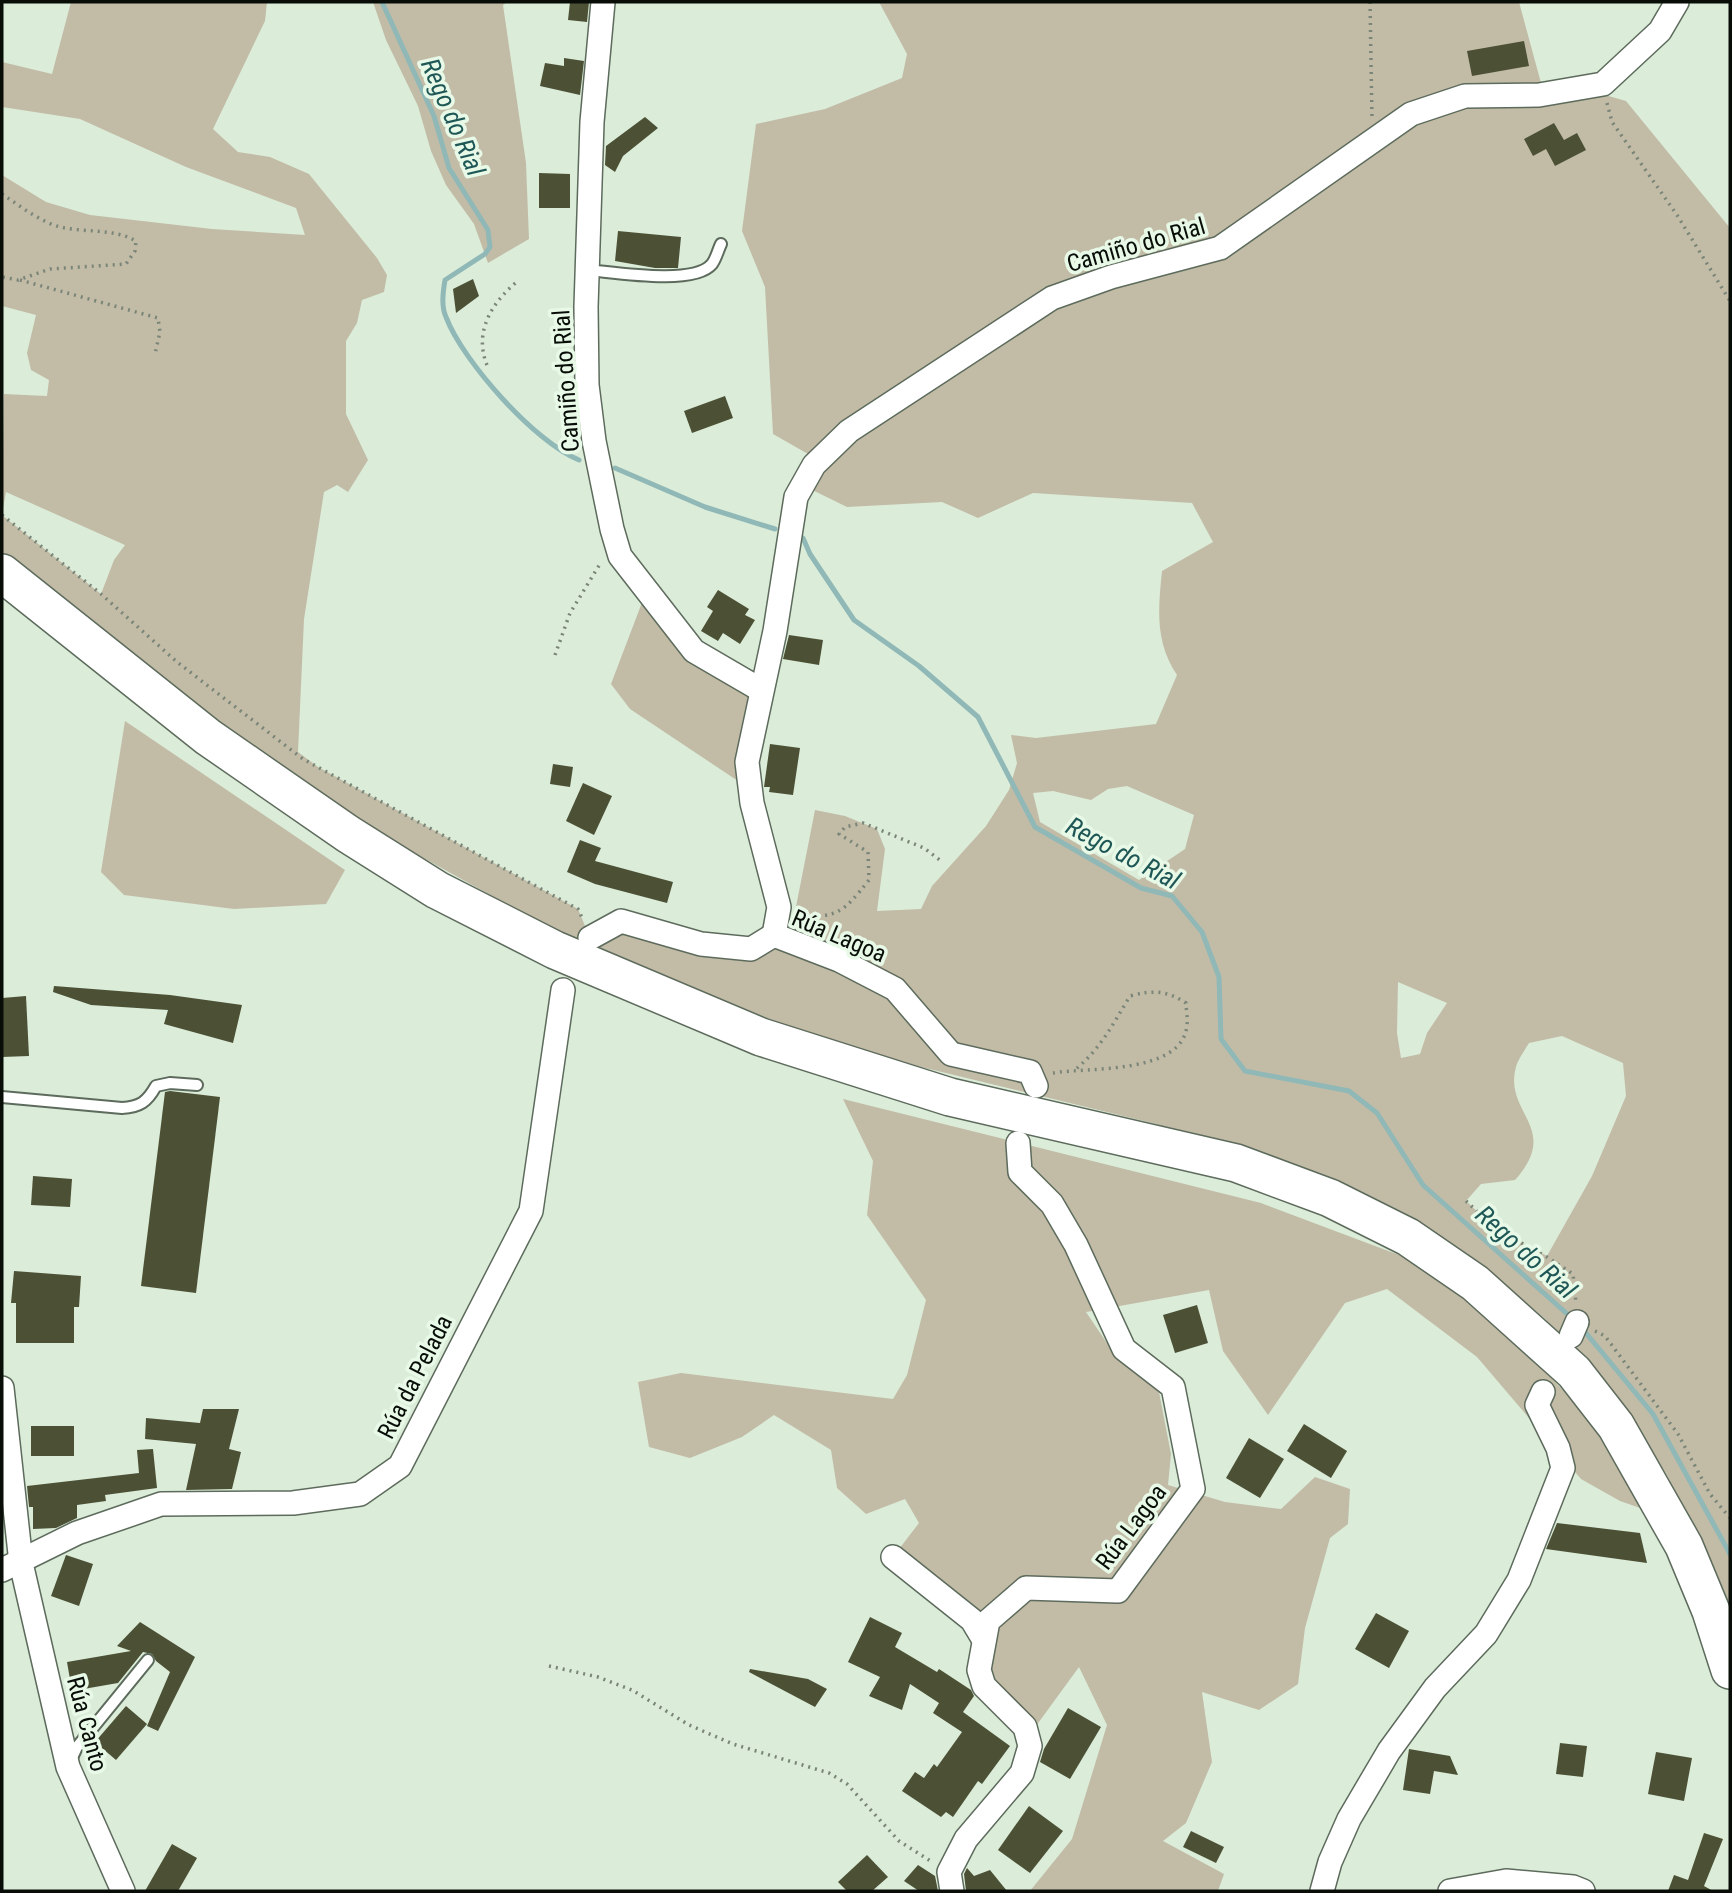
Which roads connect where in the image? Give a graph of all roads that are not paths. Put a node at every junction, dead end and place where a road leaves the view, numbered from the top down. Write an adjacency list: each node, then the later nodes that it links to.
1 (603, 2): 4 (street, Camiño do Rial)
2 (1677, 2): 6 (street, Camiño do Rial)
3 (721, 244): 4 (lane)
4 (587, 270): 6 (street, Camiño do Rial)
5 (2, 573): 20 (main road)
6 (761, 690): 7 (street, Camiño do Rial)
7 (774, 935): 8 (street, Rúa Lagoa); 10 (street, Rúa Lagoa)
8 (590, 938)
9 (563, 990): 17 (street, Rúa da Pelada)
10 (1033, 1079)
11 (197, 1085): 12 (lane)
12 (2, 1097)
13 (1018, 1143): 18 (street, Rúa Lagoa)
14 (2, 1388): 17 (street, Rúa Canto)
15 (1543, 1392): 24 (street)
16 (893, 1557): 18 (street)
17 (11, 1566): 21 (street, Rúa Canto)
18 (984, 1640): 22 (street, Rúa Lagoa)
19 (148, 1660): 21 (lane)
20 (1730, 1670)
21 (68, 1768): 23 (street, Rúa Canto)
22 (951, 1882)
23 (123, 1891)
24 (1322, 1891)
25 (1450, 1891): 26 (street)
26 (1583, 1891)

